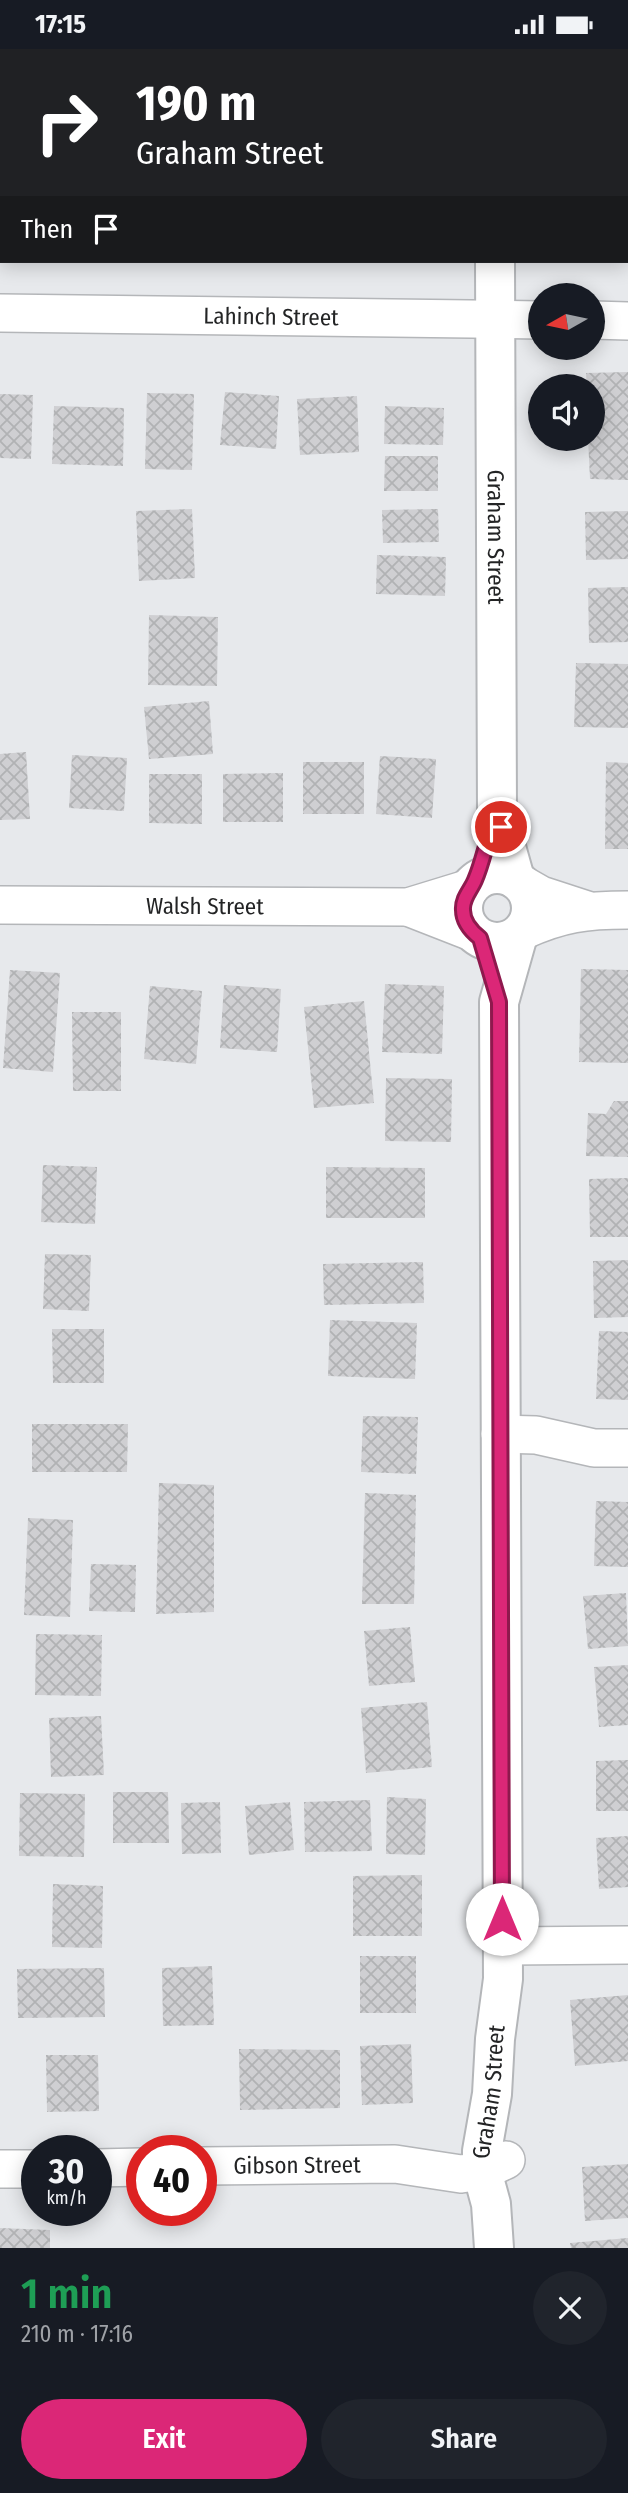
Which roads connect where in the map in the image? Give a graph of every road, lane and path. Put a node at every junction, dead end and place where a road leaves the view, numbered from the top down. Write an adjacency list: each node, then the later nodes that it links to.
1 (495, 263): 3 (street, Graham Street)
2 (0, 313): 3 (street, Lahinch Street)
3 (495, 320): 4 (street, Lahinch Street); 7 (street, Graham Street)
4 (528, 320)
5 (606, 320): 6 (street)
6 (628, 321)
7 (497, 815): 8 (street, Graham Street); 9 (street, Graham Street)
8 (517, 881): 9 (street); 12 (street); 14 (street)
9 (472, 885): 11 (street, Walsh Street); 15 (street)
10 (0, 905): 11 (street, Walsh Street)
11 (408, 907): 15 (street, Walsh Street)
12 (588, 910): 13 (street); 14 (street)
13 (628, 911)
14 (520, 933): 15 (street); 16 (street, Graham Street)
15 (476, 935): 16 (street, Graham Street)
16 (499, 1002): 17 (street, Graham Street)
17 (500, 1446): 18 (street); 20 (street, Graham Street)
18 (611, 1448)
19 (628, 1945): 20 (street)
20 (503, 1962): 21 (street, Graham Street)
21 (490, 2161): 22 (street, Gibson Street); 25 (street, Graham Street); 26 (street, Graham Street)
22 (217, 2166)
23 (0, 2169): 24 (street)
24 (21, 2169)
25 (494, 2248)
26 (516, 2248)

